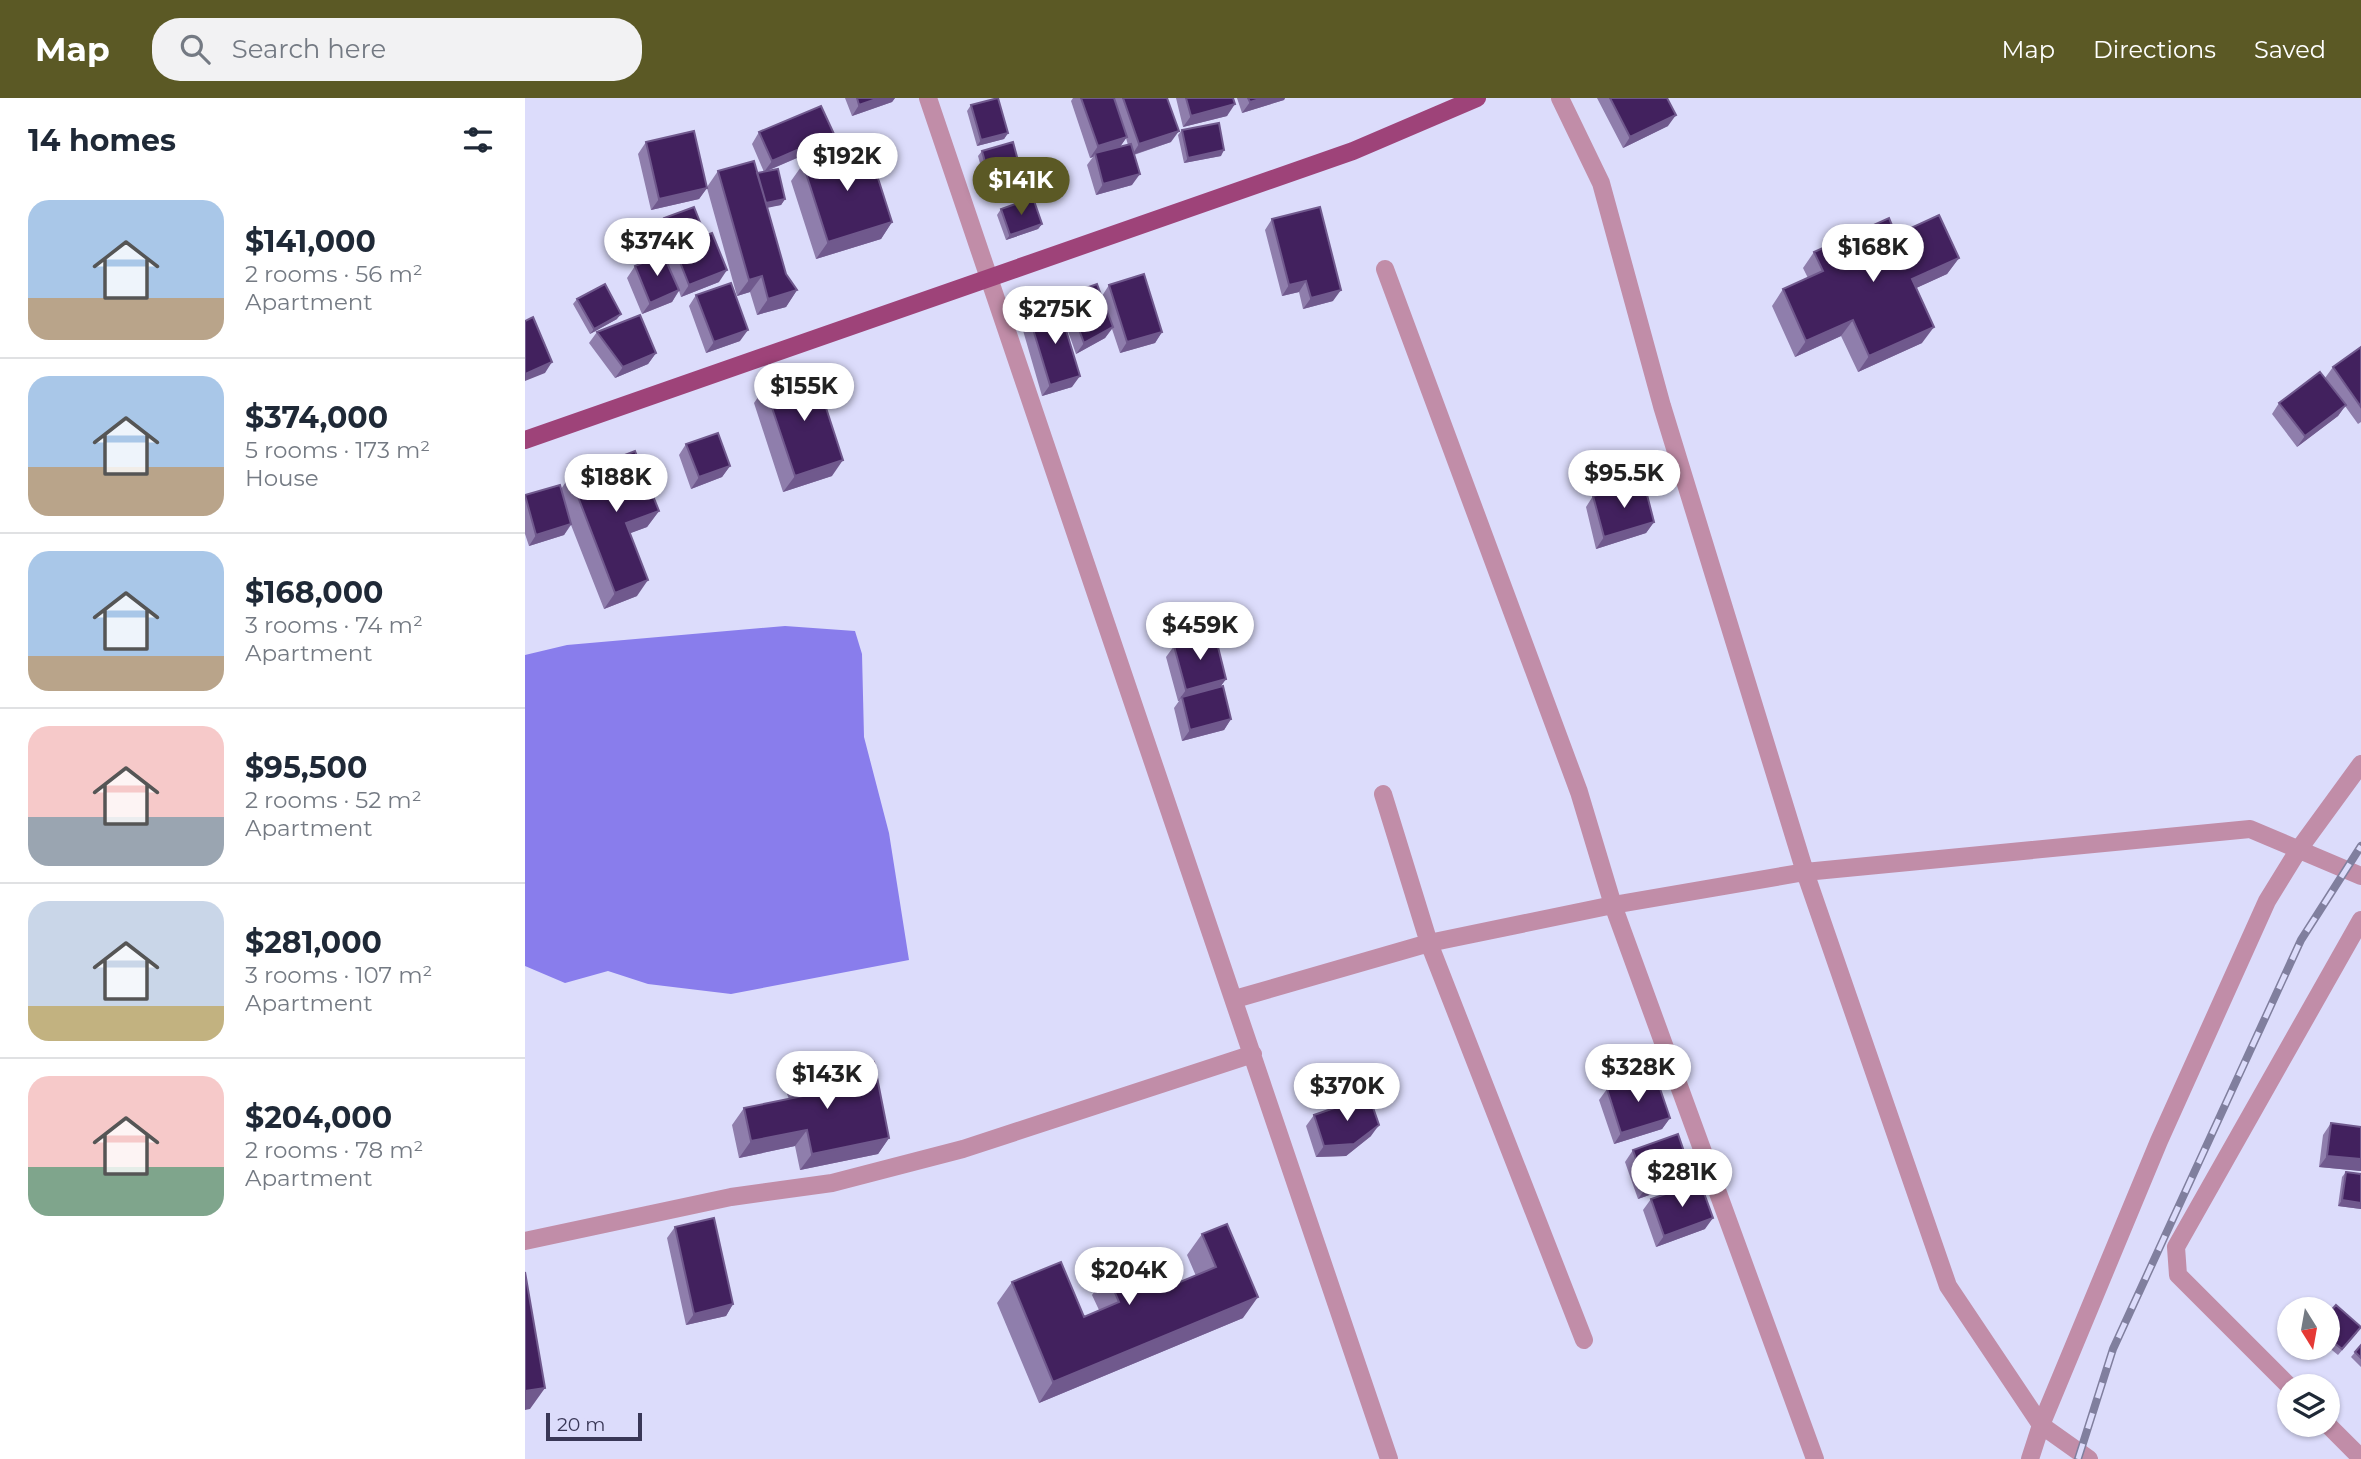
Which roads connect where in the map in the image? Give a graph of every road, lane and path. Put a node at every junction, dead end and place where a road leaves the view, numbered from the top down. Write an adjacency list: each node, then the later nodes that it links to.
1 (928, 98): 5 (street)
2 (1476, 98): 5 (main road)
3 (1560, 98): 10 (street)
4 (1385, 269): 12 (street)
5 (991, 277): 6 (main road); 15 (street)
6 (525, 440)
7 (2361, 764): 9 (street)
8 (1383, 794): 14 (street)
9 (2299, 849): 10 (street); 11 (street); 20 (street)
10 (1805, 872): 12 (street); 20 (street)
11 (2361, 876)
12 (1613, 905): 14 (street); 24 (street)
13 (2361, 920): 19 (street)
14 (1429, 943): 15 (street); 18 (street)
15 (1235, 999): 16 (street)
16 (1252, 1054): 17 (street); 23 (street)
17 (525, 1241)
18 (1584, 1340)
19 (2277, 1374)
20 (2041, 1425): 25 (street); 26 (street)
21 (2340, 1437): 22 (street)
22 (2361, 1458)
23 (1389, 1459)
24 (1815, 1459)
25 (2030, 1459)
26 (2089, 1459)

